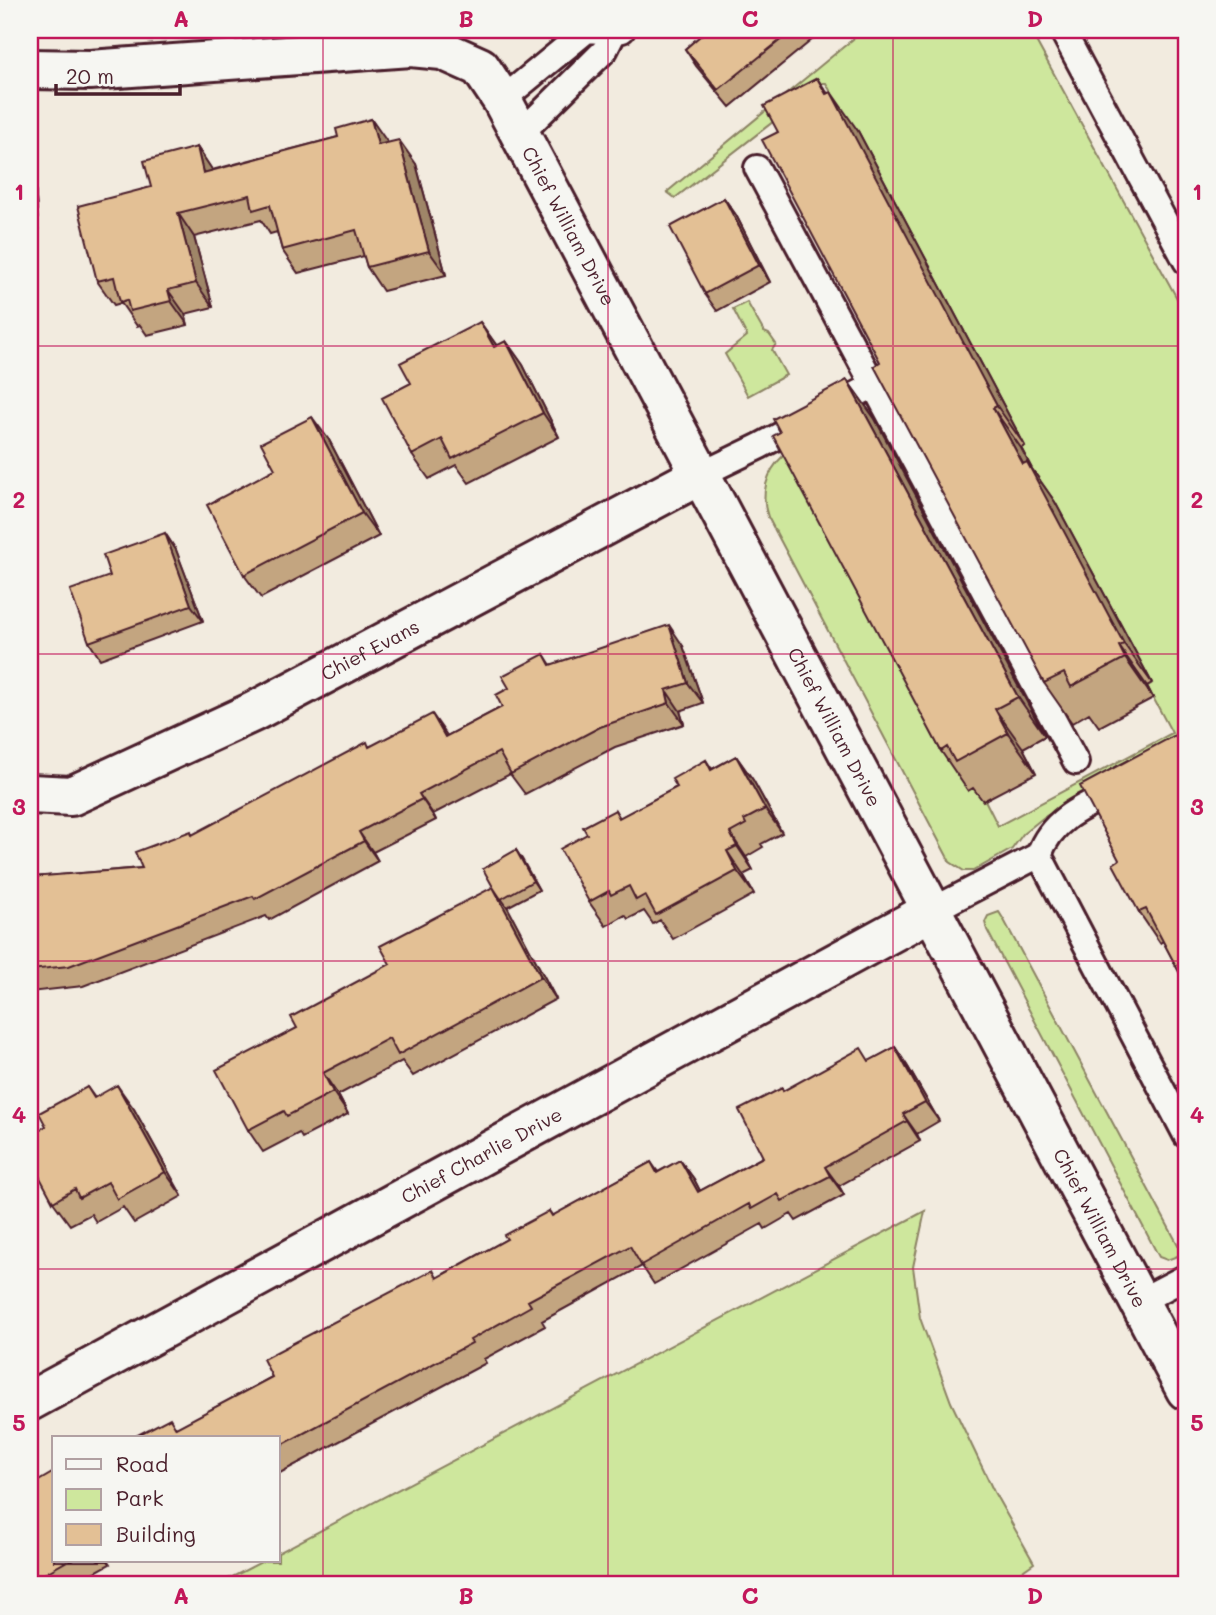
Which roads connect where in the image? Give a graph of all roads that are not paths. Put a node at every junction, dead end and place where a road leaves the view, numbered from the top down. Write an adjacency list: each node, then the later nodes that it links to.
1 (616, 30): 4 (lane); 5 (lane)
2 (1062, 30): 7 (lane)
3 (30, 69): 4 (street, Chief William Drive)
4 (502, 100): 5 (street, Chief William Drive)
5 (520, 134): 9 (street, Chief William Drive)
6 (757, 168): 8 (lane)
7 (1186, 261)
8 (874, 384): 9 (lane); 10 (lane)
9 (702, 474): 12 (street, Chief Evans); 14 (street, Chief William Drive)
10 (1076, 762)
11 (1138, 780): 13 (lane)
12 (30, 794)
13 (1040, 855): 14 (lane); 15 (lane)
14 (933, 910): 17 (street, Chief William Drive); 19 (street, Chief Charlie Drive)
15 (1186, 1135)
16 (1186, 1277): 17 (lane)
17 (1140, 1301): 18 (street, Chief William Drive)
18 (1186, 1390)
19 (30, 1401)

